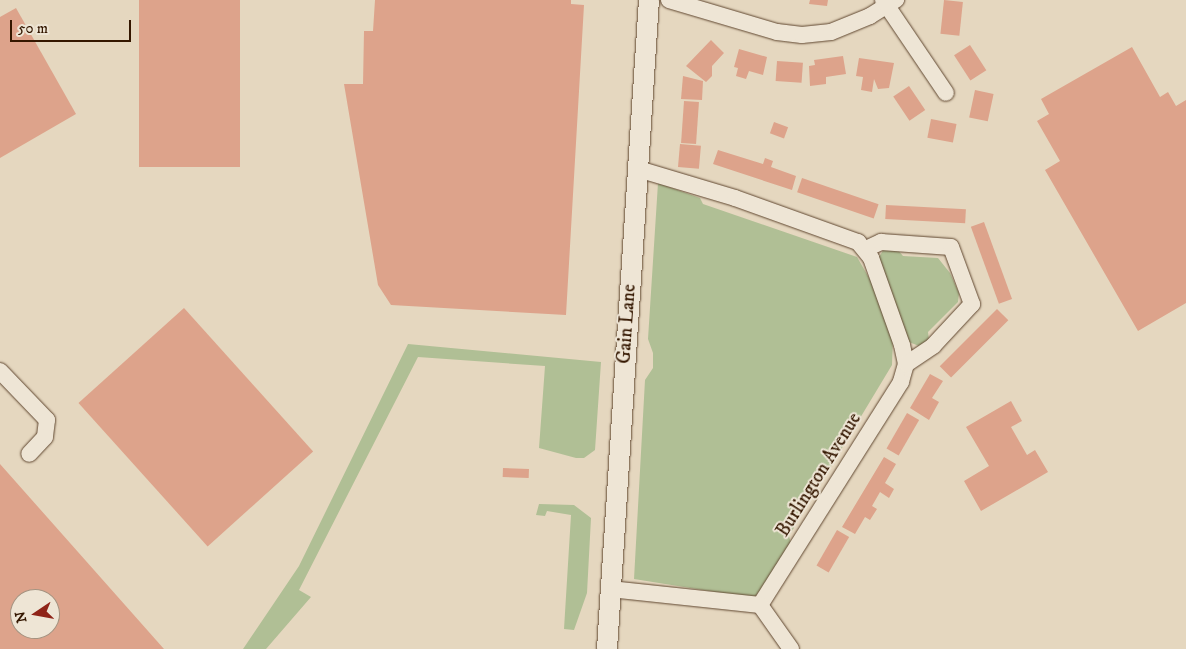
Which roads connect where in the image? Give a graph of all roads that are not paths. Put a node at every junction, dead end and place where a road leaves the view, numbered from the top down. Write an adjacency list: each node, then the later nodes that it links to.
1 (649, 0): 5 (street, Gain Lane)
2 (669, 0): 3 (street)
3 (889, 2): 4 (street)
4 (946, 93)
5 (638, 169): 6 (street); 10 (street, Gain Lane)
6 (866, 248): 7 (street); 7 (street)
7 (906, 364): 11 (street, Burlington Avenue)
8 (0, 371): 9 (street)
9 (29, 454)
10 (610, 589): 11 (street); 12 (street, Gain Lane)
11 (760, 605): 13 (street)
12 (607, 649)
13 (790, 649)

